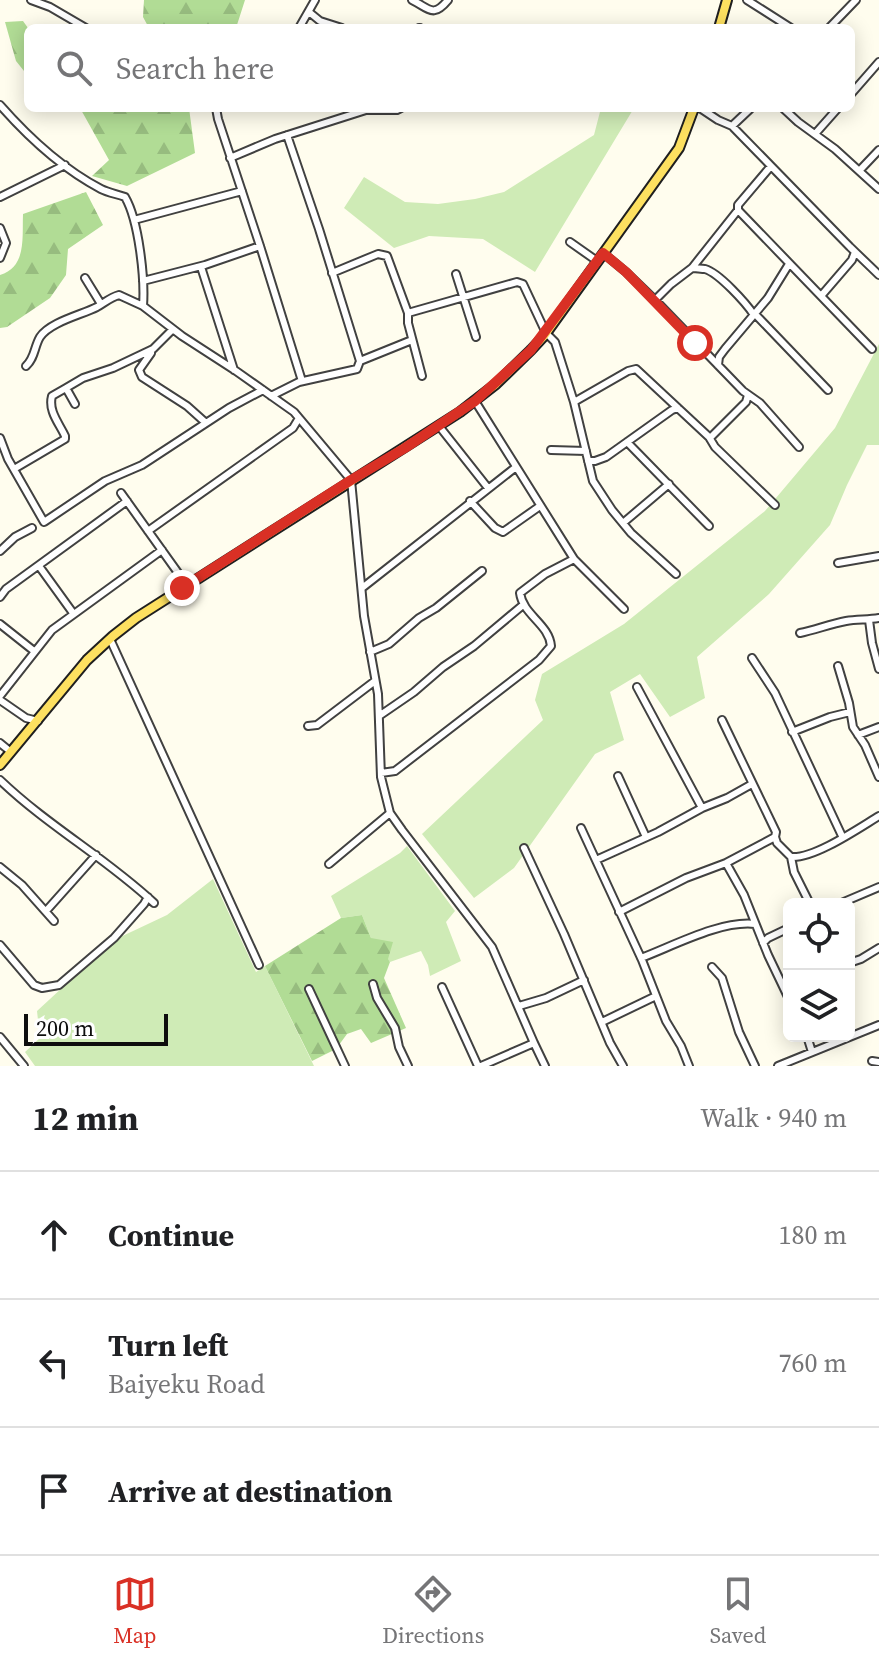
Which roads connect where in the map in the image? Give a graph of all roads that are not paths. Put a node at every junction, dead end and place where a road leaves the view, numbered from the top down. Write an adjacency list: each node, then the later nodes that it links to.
1 (31, 0): 9 (street)
2 (315, 0): 8 (street)
3 (412, 0): 4 (street)
4 (448, 0)
5 (727, 0): 12 (main road)
6 (747, 0): 13 (street)
7 (856, 0): 14 (street)
8 (309, 12): 10 (street); 11 (street)
9 (79, 24)
10 (302, 24)
11 (329, 24)
12 (720, 24)
13 (785, 24)
14 (833, 24)
15 (879, 62): 16 (street)
16 (855, 89)
17 (0, 105): 30 (street)
18 (217, 112): 29 (street)
19 (358, 112): 27 (street)
20 (695, 112): 42 (main road)
21 (704, 112): 25 (street)
22 (747, 112): 25 (street)
23 (788, 112): 26 (street)
24 (834, 112): 26 (street)
25 (732, 126): 31 (street)
26 (815, 134): 32 (street)
27 (287, 135): 29 (street); 47 (street)
28 (879, 150): 32 (street)
29 (230, 158): 34 (street)
30 (65, 165): 35 (street); 37 (street)
31 (771, 166): 36 (street); 41 (street)
32 (860, 170): 33 (street)
33 (879, 189)
34 (242, 191): 37 (street); 40 (street)
35 (0, 197)
36 (738, 210): 45 (street); 46 (street)
37 (134, 220): 51 (street)
38 (0, 228): 43 (street)
39 (570, 242): 42 (street)
40 (260, 246): 44 (street); 70 (street)
41 (855, 252): 49 (street); 52 (street)
42 (600, 257): 54 (street); 60 (main road)
43 (0, 258)
44 (201, 267): 51 (street); 68 (street)
45 (692, 268): 54 (street); 58 (street)
46 (789, 268): 52 (street); 58 (street)
47 (332, 273): 57 (street); 66 (street)
48 (456, 274): 53 (street)
49 (879, 275)
50 (85, 278): 55 (street)
51 (143, 281): 56 (street)
52 (821, 296): 64 (street)
53 (464, 297): 57 (street); 60 (street); 61 (street)
54 (655, 300): 65 (street)
55 (101, 304): 56 (street); 67 (street)
56 (143, 306): 59 (street)
57 (408, 313): 62 (street)
58 (754, 314): 65 (street); 73 (street)
59 (173, 329): 63 (street); 68 (street)
60 (546, 333): 76 (main road); 77 (street)
61 (476, 337)
62 (412, 340): 66 (street); 69 (street)
63 (153, 349): 71 (street); 81 (street)
64 (872, 349)
65 (716, 360): 74 (street)
66 (360, 361): 70 (street)
67 (26, 366)
68 (234, 370): 72 (street)
69 (422, 376)
70 (302, 381): 75 (street)
71 (66, 388): 78 (street); 94 (street)
72 (263, 390): 75 (street); 81 (street)
73 (828, 390)
74 (748, 395): 86 (street); 88 (street)
75 (271, 396): 80 (street)
76 (475, 401): 83 (main road); 93 (street)
77 (574, 402): 79 (street); 90 (street)
78 (75, 404)
79 (674, 407): 86 (street); 87 (street)
80 (299, 418): 82 (street); 84 (street)
81 (206, 423): 94 (street)
82 (305, 426): 84 (street); 95 (street)
83 (439, 426): 95 (main road); 97 (street)
84 (293, 428): 106 (street)
85 (0, 438): 91 (street)
86 (710, 438): 101 (street)
87 (627, 442): 92 (street); 96 (street)
88 (799, 447)
89 (551, 450): 90 (street)
90 (586, 451): 92 (street)
91 (2, 454): 94 (street)
92 (588, 461): 103 (street)
93 (516, 467): 97 (street); 102 (street)
94 (14, 469)
95 (351, 480): 115 (main road); 116 (street)
96 (669, 484): 103 (street); 104 (street)
97 (488, 488): 100 (street)
98 (121, 493): 99 (street)
99 (127, 501): 106 (street); 112 (street)
100 (470, 501): 102 (street); 116 (street)
101 (775, 505)
102 (540, 506): 110 (street)
103 (623, 523): 114 (street)
104 (709, 526)
105 (32, 528): 108 (street)
106 (148, 531): 107 (street)
107 (162, 550): 115 (street); 120 (street)
108 (0, 551)
109 (879, 556): 111 (street)
110 (574, 559): 118 (street); 119 (street)
111 (838, 563)
112 (39, 566): 117 (street); 120 (street)
113 (482, 571): 127 (street)
114 (676, 574)
115 (187, 585): 125 (main road)
116 (362, 588): 127 (street)
117 (0, 597)
118 (523, 605): 135 (street); 147 (street)
119 (624, 609)
120 (73, 613): 126 (street)
121 (879, 618): 122 (street)
122 (869, 620): 124 (street); 130 (street)
123 (0, 624): 126 (street)
124 (800, 633)
125 (110, 639): 138 (main road); 181 (street)
126 (34, 651): 133 (street)
127 (370, 652): 131 (street)
128 (752, 658): 142 (street)
129 (838, 666): 134 (street)
130 (879, 669)
131 (375, 681): 135 (street); 139 (street)
132 (637, 687): 152 (street)
133 (0, 698): 136 (street)
134 (850, 712): 142 (street); 143 (street)
135 (379, 716): 147 (street)
136 (26, 718): 138 (street); 141 (street)
137 (722, 720): 151 (street)
138 (38, 721): 141 (main road)
139 (308, 726)
140 (879, 727): 143 (street)
141 (31, 729): 145 (main road)
142 (792, 732): 156 (street)
143 (858, 735): 149 (street)
144 (0, 743): 145 (street)
145 (11, 752): 146 (main road)
146 (0, 765)
147 (381, 773): 153 (street)
148 (618, 776): 157 (street)
149 (879, 777)
150 (0, 780): 160 (street)
151 (752, 784): 152 (street); 158 (street)
152 (702, 808): 157 (street)
153 (390, 813): 164 (street); 189 (street)
154 (879, 816): 156 (street)
155 (581, 828): 161 (street)
156 (842, 836): 162 (street)
157 (646, 837): 161 (street)
158 (774, 841): 162 (street); 163 (street)
159 (524, 848): 183 (street)
160 (96, 855): 167 (street); 171 (street)
161 (596, 860): 172 (street)
162 (794, 860): 168 (street)
163 (726, 863): 172 (street); 174 (street)
164 (329, 864)
165 (0, 867): 171 (street)
166 (879, 887): 169 (street)
167 (148, 897): 170 (street); 177 (street)
168 (807, 898)
169 (853, 898)
170 (154, 903)
171 (46, 911): 173 (street)
172 (619, 912): 179 (street)
173 (54, 921)
174 (755, 924): 176 (street); 179 (street)
175 (783, 931): 176 (street)
176 (764, 939): 184 (street)
177 (0, 945)
178 (879, 948): 180 (street)
179 (641, 958): 188 (street)
180 (855, 961)
181 (259, 965)
182 (712, 967): 203 (street)
183 (584, 980): 189 (street); 190 (street)
184 (783, 983)
185 (373, 984): 198 (street)
186 (442, 987): 199 (street)
187 (309, 989): 197 (street)
188 (656, 996): 190 (street); 202 (street)
189 (519, 1006): 194 (street)
190 (602, 1022): 201 (street)
191 (879, 1025): 195 (street)
192 (0, 1037): 196 (street)
193 (809, 1042): 195 (street)
194 (534, 1043): 199 (street); 200 (street)
195 (812, 1052): 204 (street)
196 (24, 1066)
197 (345, 1066)
198 (408, 1066)
199 (480, 1066)
200 (545, 1066)
201 (623, 1066)
202 (689, 1066)
203 (755, 1066)
204 (778, 1066)

